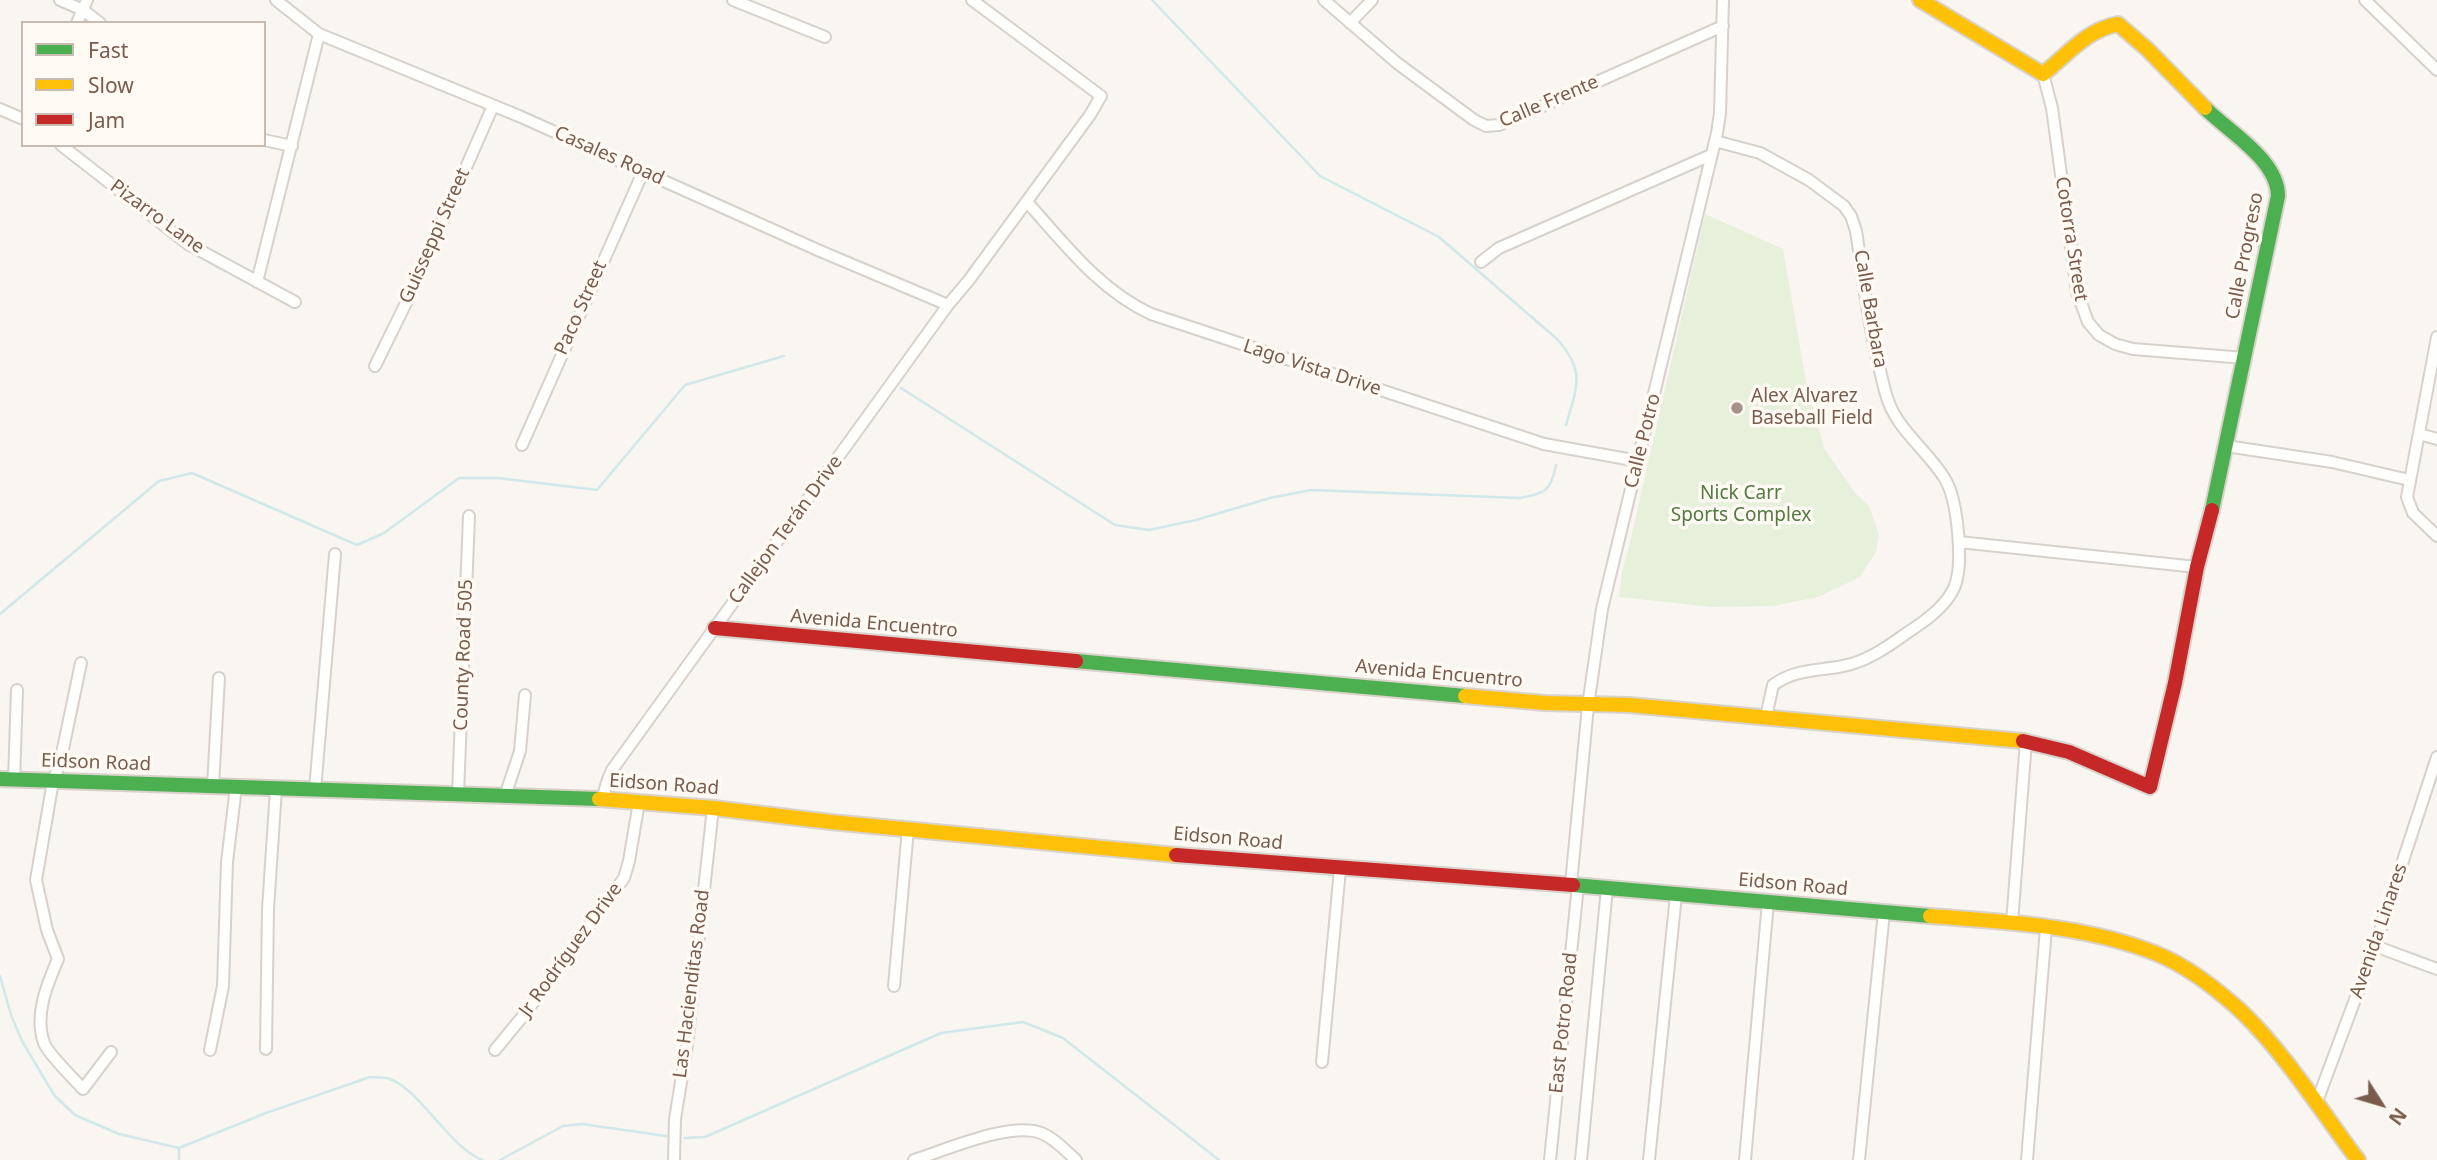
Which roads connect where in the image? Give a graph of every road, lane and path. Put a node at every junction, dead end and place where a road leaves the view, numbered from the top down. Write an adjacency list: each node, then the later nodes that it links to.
1 (60, 0): 11 (street)
2 (276, 0): 17 (street, Casales Road)
3 (733, 0): 12 (street)
4 (763, 0): 12 (street)
5 (972, 0): 30 (street, Callejon Terán Drive)
6 (1324, 0): 15 (street, Calle Frente)
7 (1372, 0): 15 (street)
8 (1723, 0): 16 (street, Calle Potro)
9 (1920, 0): 20 (street)
10 (2365, 0): 19 (street)
11 (85, 5): 13 (street); 14 (street)
12 (757, 11): 18 (street)
13 (78, 21)
14 (98, 21)
15 (1350, 23): 16 (street, Calle Frente)
16 (1723, 26): 25 (street, Calle Potro)
17 (319, 34): 21 (street, Casales Road); 26 (street)
18 (825, 37)
19 (2437, 70)
20 (2043, 74): 36 (street, Cotorra Street); 36 (street, Calle Progreso)
21 (493, 106): 29 (street, Casales Road); 37 (street, Guisseppi Street)
22 (0, 109): 23 (street)
23 (21, 118)
24 (266, 140): 26 (street)
25 (1715, 141): 28 (street, Calle Potro); 46 (street, Calle Barbara)
26 (292, 146): 32 (street)
27 (64, 147): 32 (street, Pizarro Lane)
28 (1711, 155): 31 (street); 42 (street, Calle Potro)
29 (643, 172): 34 (street, Casales Road); 40 (street, Paco Street)
30 (1027, 202): 34 (street, Callejon Terán Drive); 42 (street, Lago Vista Drive)
31 (1481, 262)
32 (257, 282): 33 (street, Pizarro Lane)
33 (295, 302)
34 (948, 304): 49 (street, Callejon Terán Drive)
35 (2437, 337): 38 (street)
36 (2245, 358): 41 (street, Calle Progreso)
37 (375, 366)
38 (2419, 434): 39 (street); 43 (street)
39 (2437, 439)
40 (522, 445)
41 (2226, 446): 43 (street); 48 (street, Calle Progreso)
42 (1638, 461): 54 (street, Calle Potro)
43 (2409, 480): 45 (street)
44 (469, 516): 65 (street, County Road 505)
45 (2437, 536)
46 (1959, 542): 48 (street); 55 (street, Calle Barbara)
47 (335, 554): 64 (street)
48 (2197, 567): 61 (street, Calle Progreso)
49 (715, 628): 54 (street, Avenida Encuentro); 67 (street, Callejon Terán Drive)
50 (80, 663): 59 (street)
51 (219, 678): 60 (street)
52 (17, 690): 58 (street)
53 (525, 695): 66 (street)
54 (1588, 706): 55 (street, Avenida Encuentro); 72 (street, Calle Potro)
55 (1766, 717): 56 (street, Avenida Encuentro)
56 (2026, 741): 61 (street, Avenida Encuentro); 77 (street)
57 (2437, 757): 79 (street, Avenida Linares)
58 (7, 779): 59 (street, Eidson Road)
59 (53, 781): 60 (street, Eidson Road); 85 (street)
60 (213, 786): 62 (street, Eidson Road)
61 (2150, 787)
62 (236, 788): 63 (street, Eidson Road); 84 (street)
63 (276, 789): 64 (street, Eidson Road); 82 (street)
64 (314, 790): 65 (street, Eidson Road)
65 (458, 794): 66 (street, Eidson Road)
66 (505, 796): 67 (street, Eidson Road)
67 (602, 800): 68 (street, Eidson Road)
68 (639, 802): 69 (street, Eidson Road); 83 (street, Jr Rodríguez Drive)
69 (713, 808): 70 (street, Eidson Road); 88 (street, Las Hacienditas Road)
70 (908, 829): 71 (street, Eidson Road); 81 (street)
71 (1340, 869): 72 (street, Eidson Road); 86 (street)
72 (1575, 884): 73 (street, Eidson Road); 91 (street, East Potro Road)
73 (1607, 888): 74 (street, Eidson Road); 92 (street)
74 (1676, 895): 75 (street, Eidson Road); 93 (street)
75 (1768, 902): 76 (street, Eidson Road); 94 (street)
76 (1884, 912): 77 (street, Eidson Road); 95 (street)
77 (2012, 923): 78 (street, Eidson Road)
78 (2046, 928): 87 (street, Eidson Road); 96 (street)
79 (2375, 946): 80 (street); 87 (street, Avenida Linares)
80 (2437, 969)
81 (894, 986)
82 (266, 1049)
83 (495, 1049)
84 (210, 1050)
85 (111, 1052)
86 (1322, 1062)
87 (2316, 1104): 97 (street, Eidson Road)
88 (674, 1160)
89 (914, 1160): 90 (street)
90 (1076, 1160)
91 (1550, 1160)
92 (1581, 1160)
93 (1649, 1160)
94 (1745, 1160)
95 (1859, 1160)
96 (2027, 1160)
97 (2358, 1160)

